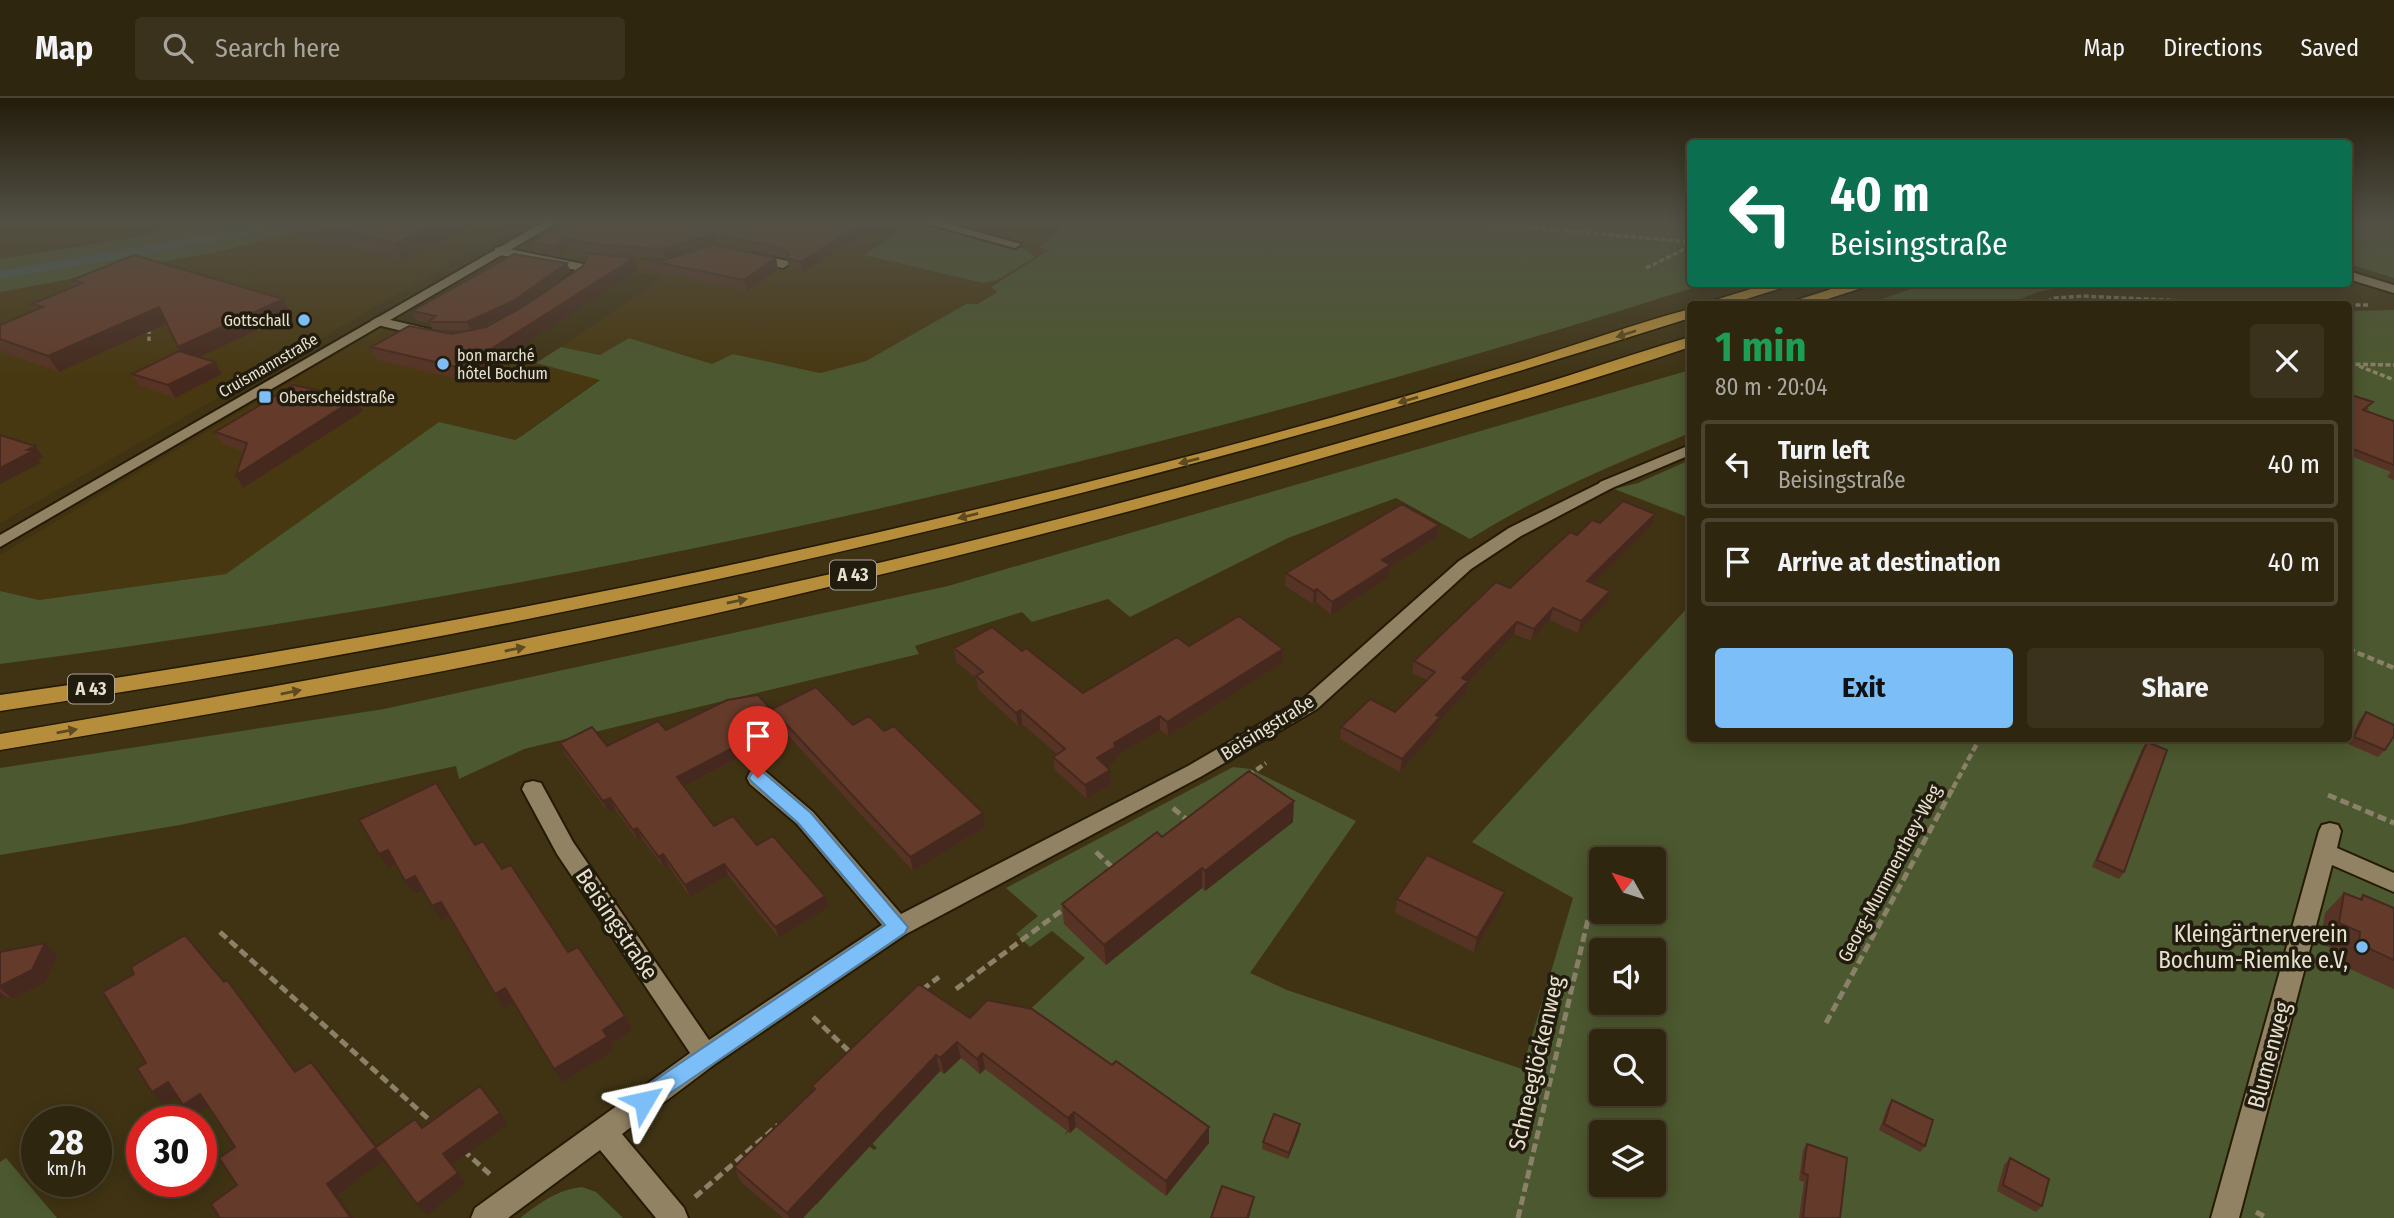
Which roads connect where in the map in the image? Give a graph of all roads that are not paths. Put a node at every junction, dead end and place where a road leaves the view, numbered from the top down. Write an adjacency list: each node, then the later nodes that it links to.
1 (460, 273): 11 (street, Cruismannstraße)
2 (581, 273): 6 (street)
3 (2352, 276): 7 (street)
4 (1771, 287): 8 (highway)
5 (1851, 287): 9 (highway)
6 (557, 288)
7 (2394, 289)
8 (1726, 301)
9 (1808, 301)
10 (1687, 314): 16 (highway, A 43, one-way to 16)
11 (378, 321): 12 (street); 15 (street, Cruismannstraße)
12 (450, 339)
13 (1687, 343): 17 (highway, A 43, one-way to 13)
14 (1687, 451): 21 (street, Beisingstraße)
15 (0, 542)
16 (0, 702)
17 (0, 742)
18 (758, 778): 21 (street)
19 (533, 789): 22 (street, Beisingstraße)
20 (2394, 883): 26 (street, Blumenweg)
21 (898, 927): 22 (street, Beisingstraße)
22 (706, 1056): 23 (street, Beisingstraße)
23 (602, 1131): 24 (street); 25 (street, Beisingstraße)
24 (674, 1217)
25 (485, 1218)
26 (2225, 1218)

